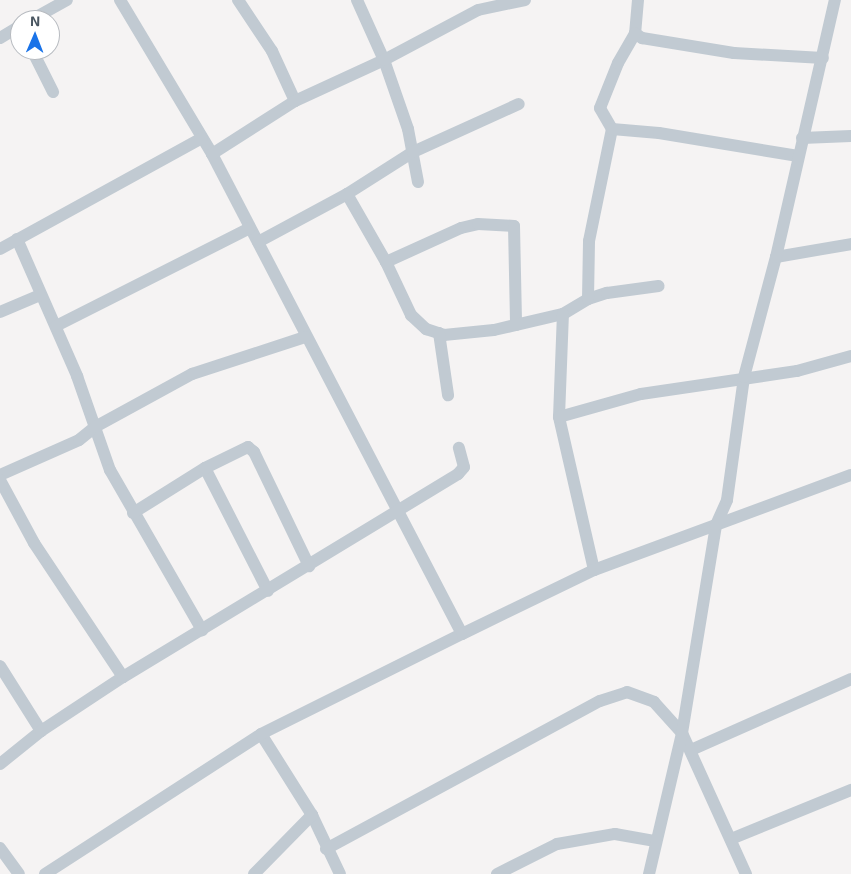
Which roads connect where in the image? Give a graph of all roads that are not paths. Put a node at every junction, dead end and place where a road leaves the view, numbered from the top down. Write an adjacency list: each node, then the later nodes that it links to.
1 (67, 0): 9 (street)
2 (120, 0): 19 (street)
3 (238, 0): 15 (street)
4 (357, 0): 13 (street)
5 (525, 0): 8 (street)
6 (638, 0): 10 (street)
7 (834, 0): 11 (street)
8 (475, 5): 13 (street)
9 (49, 10)
10 (635, 33): 11 (street); 17 (street)
11 (823, 58): 20 (street)
12 (37, 60): 14 (street)
13 (384, 60): 15 (street); 21 (street)
14 (53, 92)
15 (295, 101): 22 (street)
16 (519, 104): 21 (street)
17 (612, 129): 23 (street); 35 (street)
18 (851, 136): 20 (street)
19 (202, 138): 22 (street); 27 (street)
20 (802, 138): 23 (street)
21 (413, 152): 24 (street); 25 (street)
22 (212, 154): 26 (street)
23 (798, 156): 31 (street)
24 (418, 182)
25 (347, 194): 28 (street); 32 (street)
26 (250, 228): 28 (street); 39 (street)
27 (17, 240): 30 (street); 34 (street)
28 (258, 242): 41 (street)
29 (851, 244): 31 (street)
30 (0, 249)
31 (776, 257): 43 (street)
32 (386, 262): 38 (street); 40 (street)
33 (659, 286): 35 (street)
34 (40, 296): 36 (street); 39 (street)
35 (588, 299): 37 (street)
36 (0, 312)
37 (563, 314): 38 (street); 45 (street)
38 (516, 325): 40 (street)
39 (56, 326): 46 (street)
40 (438, 333): 44 (street)
41 (305, 337): 46 (street); 53 (street)
42 (851, 356): 43 (street)
43 (744, 377): 45 (street); 54 (street)
44 (448, 395)
45 (559, 417): 56 (street)
46 (95, 427): 49 (street); 52 (street)
47 (459, 448): 53 (street)
48 (205, 468): 52 (street); 55 (street); 57 (street)
49 (0, 475)
50 (851, 476): 54 (street)
51 (0, 480): 61 (street)
52 (133, 513): 58 (street)
53 (398, 513): 55 (street); 59 (street)
54 (716, 525): 56 (street); 64 (street)
55 (309, 566): 57 (street)
56 (594, 570): 59 (street)
57 (268, 590): 58 (street)
58 (202, 630): 61 (street)
59 (462, 634): 65 (street)
60 (0, 666): 63 (street)
61 (123, 677): 63 (street)
62 (851, 679): 66 (street)
63 (41, 731): 67 (street)
64 (682, 733): 66 (street); 71 (street); 73 (street)
65 (261, 734): 69 (street); 75 (street)
66 (691, 750): 70 (street)
67 (0, 764)
68 (851, 790): 70 (street)
69 (312, 815): 73 (street); 76 (street)
70 (731, 840): 80 (street)
71 (655, 841): 78 (street); 79 (street)
72 (0, 848): 74 (street)
73 (326, 848): 77 (street)
74 (19, 874)
75 (45, 874)
76 (254, 874)
77 (340, 874)
78 (497, 874)
79 (649, 874)
80 (746, 874)

